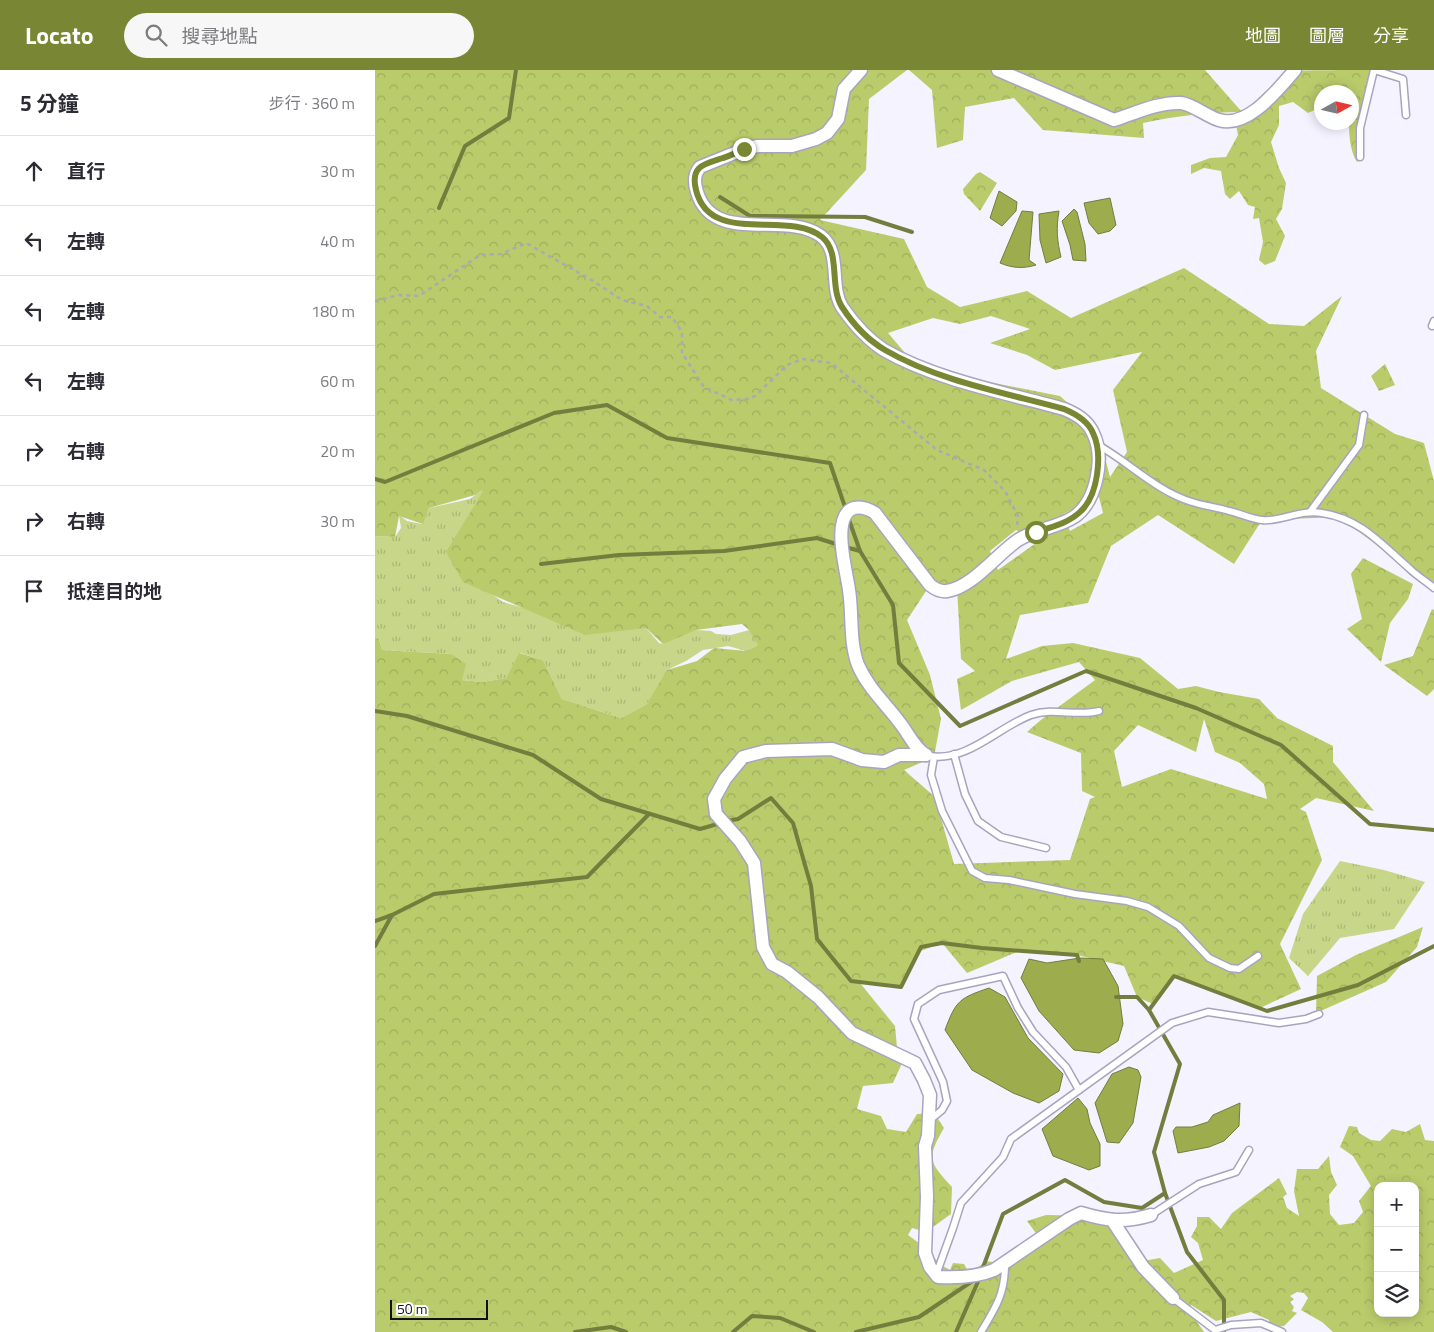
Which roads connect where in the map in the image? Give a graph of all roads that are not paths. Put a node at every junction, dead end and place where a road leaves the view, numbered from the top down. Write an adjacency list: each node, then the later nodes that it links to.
1 (861, 70): 8 (street)
2 (998, 70): 3 (street)
3 (1295, 70)
4 (1374, 70): 5 (lane); 6 (lane)
5 (1406, 115)
6 (1361, 157)
7 (1364, 415): 9 (lane)
8 (1097, 444): 9 (lane); 13 (street)
9 (1310, 512): 10 (lane)
10 (1434, 588)
11 (1099, 711): 12 (lane)
12 (954, 754): 13 (lane); 14 (lane)
13 (930, 756): 15 (lane); 18 (street)
14 (1046, 848)
15 (1258, 956)
16 (1319, 1014): 17 (lane)
17 (1079, 1090): 18 (lane); 23 (lane)
18 (929, 1121): 23 (street)
19 (1249, 1150): 20 (lane)
20 (1151, 1215): 21 (street)
21 (1112, 1220): 22 (street); 24 (street)
22 (1005, 1262): 23 (street); 25 (lane)
23 (936, 1275)
24 (1173, 1298): 26 (lane)
25 (981, 1332)
26 (1283, 1332)

